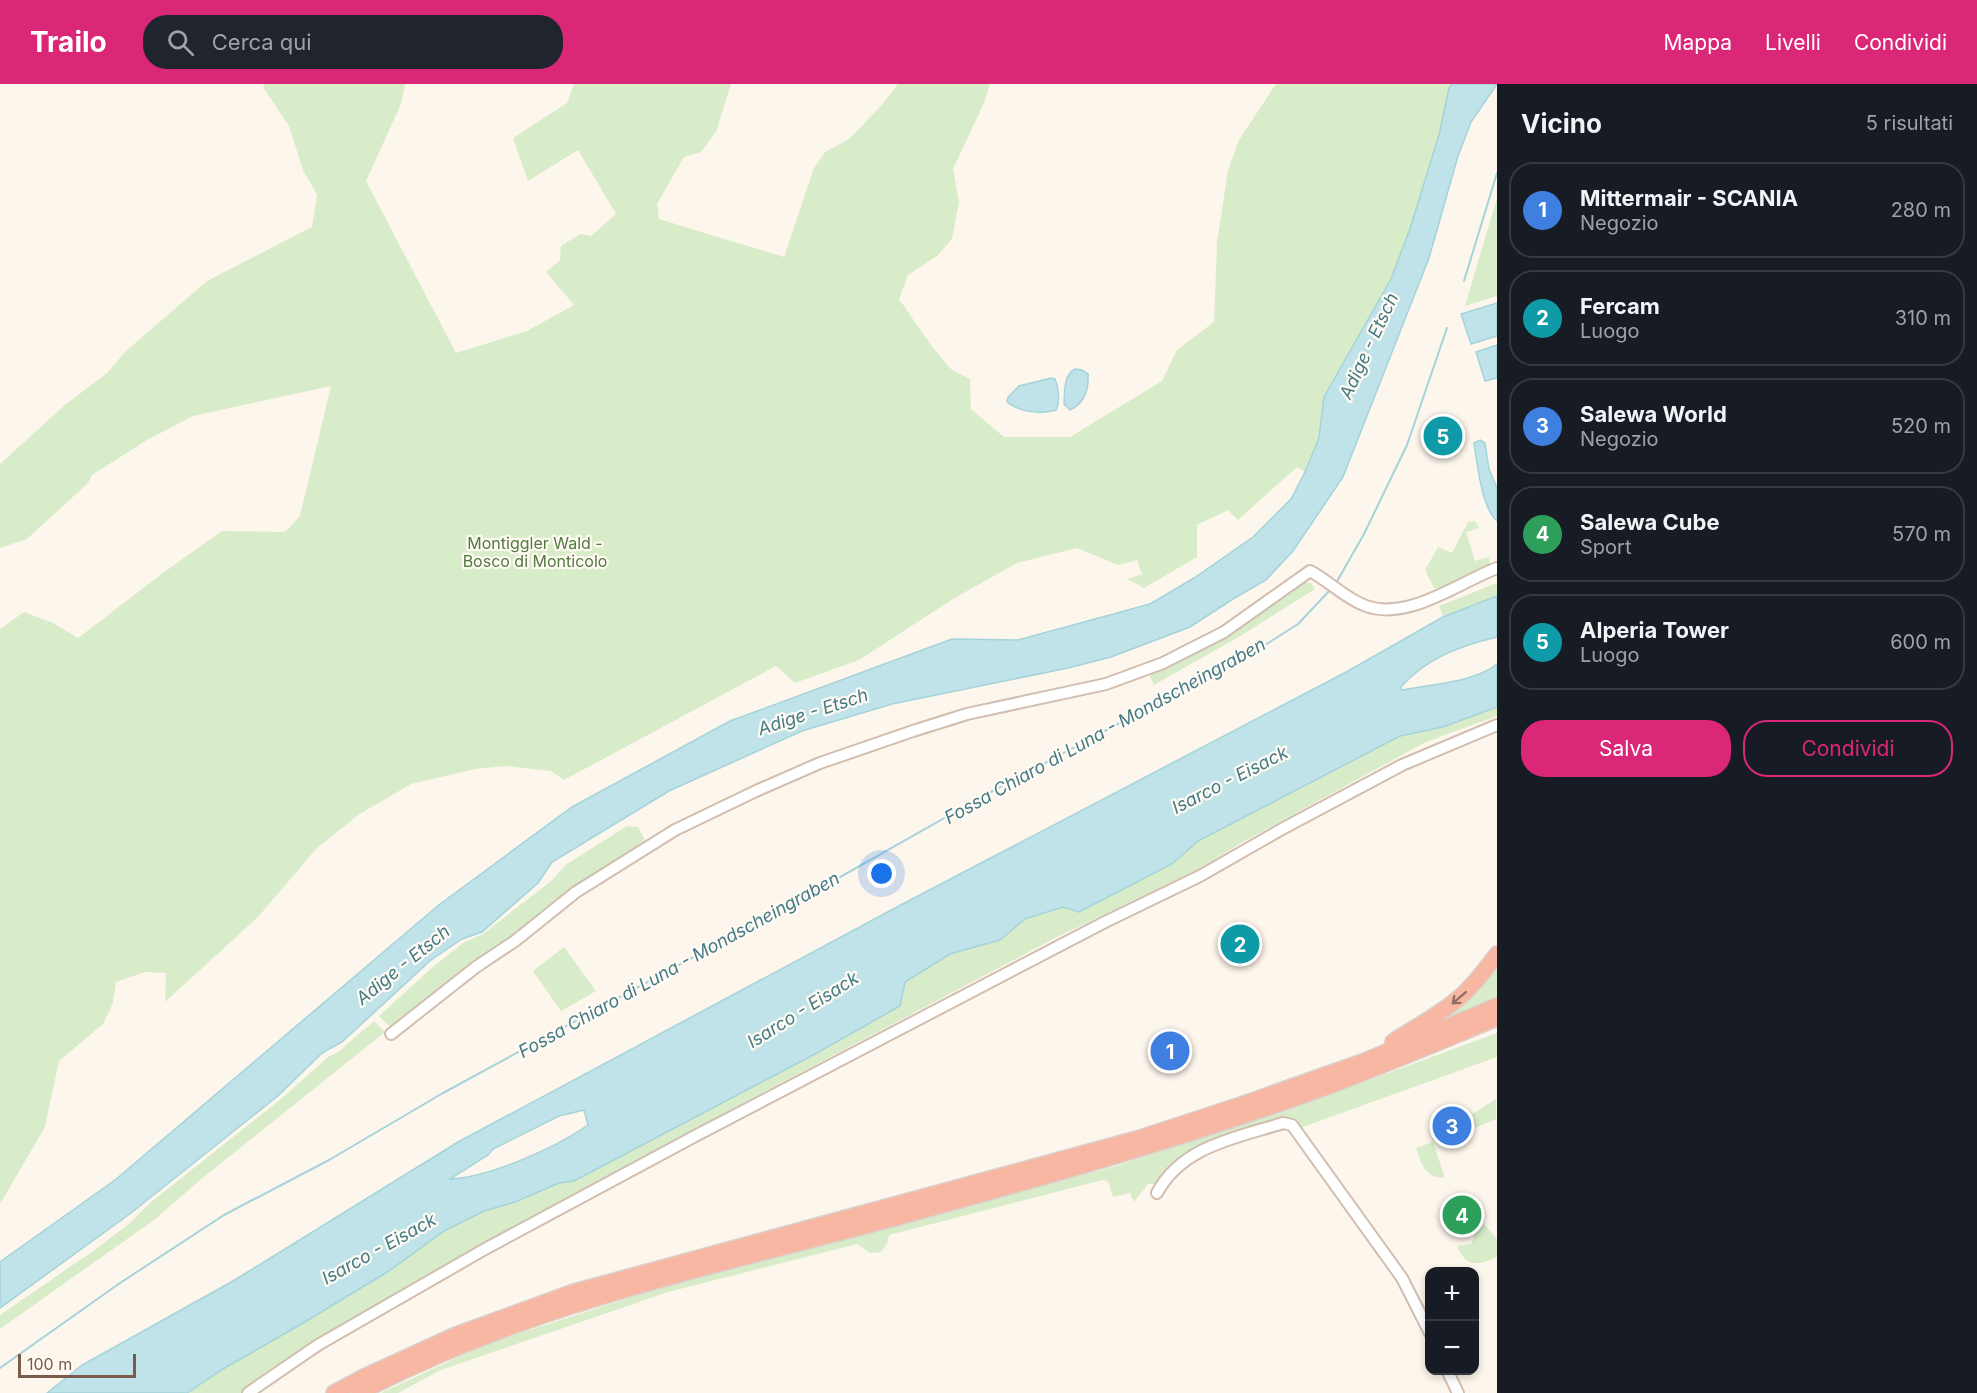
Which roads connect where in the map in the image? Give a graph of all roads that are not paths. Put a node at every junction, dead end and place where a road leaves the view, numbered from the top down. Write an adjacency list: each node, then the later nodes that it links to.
1 (1497, 568): 6 (street)
2 (1496, 726): 11 (street)
3 (1497, 954): 7 (highway, one-way to 7)
4 (1497, 1006): 7 (highway)
5 (1497, 1018): 13 (highway)
6 (391, 1034)
7 (1365, 1060): 12 (highway)
8 (1157, 1193): 9 (street)
9 (1425, 1323)
10 (1449, 1375): 14 (street)
11 (248, 1393)
12 (334, 1393)
13 (359, 1393)
14 (1458, 1393)

